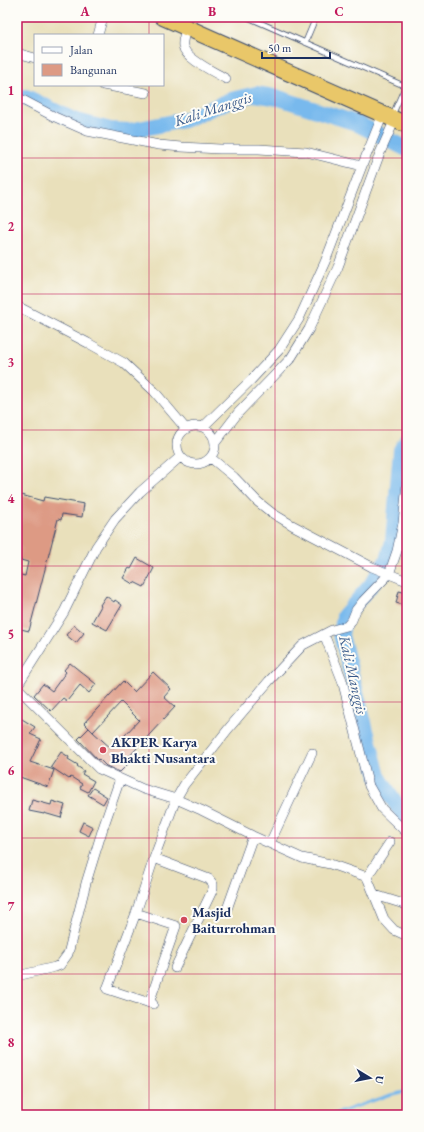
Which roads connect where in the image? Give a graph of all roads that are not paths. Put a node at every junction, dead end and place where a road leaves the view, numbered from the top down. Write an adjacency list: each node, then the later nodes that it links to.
1 (103, 17): 6 (street)
2 (163, 17): 5 (highway)
3 (247, 17): 7 (lane)
4 (316, 17): 7 (lane)
5 (187, 27): 10 (street); 15 (highway)
6 (98, 34)
7 (305, 43): 11 (lane)
8 (17, 53): 9 (street)
9 (34, 58)
10 (226, 79)
11 (406, 85): 15 (lane)
12 (108, 86): 13 (street)
13 (146, 93)
14 (17, 97): 16 (street)
15 (391, 122): 16 (street); 18 (street)
16 (362, 166): 17 (street)
17 (344, 214): 18 (street); 20 (street)
18 (357, 217): 22 (street)
19 (17, 306): 21 (street)
20 (203, 427): 21 (street); 22 (street)
21 (186, 429): 23 (street)
22 (215, 442): 24 (street)
23 (180, 457): 24 (street); 29 (street)
24 (211, 458): 26 (street)
25 (407, 484): 26 (street)
26 (387, 574): 27 (street); 28 (street)
27 (407, 581)
28 (328, 632): 32 (street); 33 (street)
29 (18, 691): 31 (street)
30 (312, 753): 36 (street)
31 (120, 779): 32 (street); 45 (street)
32 (176, 799): 34 (street); 37 (street)
33 (407, 833)
34 (253, 836): 36 (street); 41 (street)
35 (390, 842): 38 (street)
36 (270, 843): 38 (street)
37 (154, 858): 42 (street); 44 (street)
38 (367, 877): 39 (street)
39 (375, 896): 40 (street); 43 (street)
40 (407, 905)
41 (227, 909)
42 (136, 913): 42 (street)
43 (407, 936)
44 (175, 968)
45 (17, 976)

